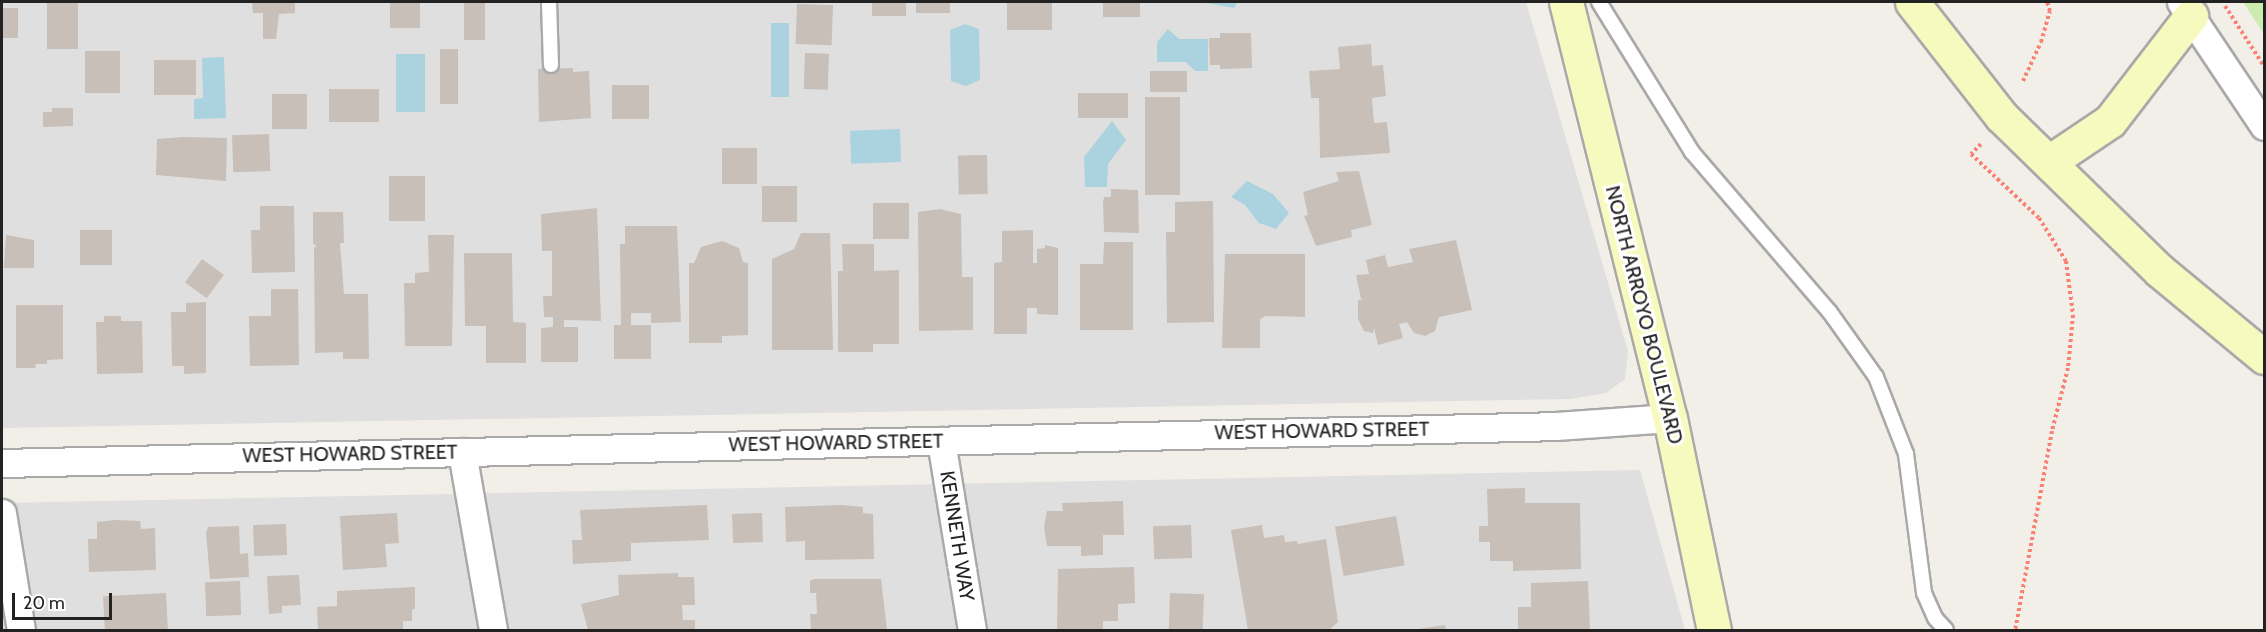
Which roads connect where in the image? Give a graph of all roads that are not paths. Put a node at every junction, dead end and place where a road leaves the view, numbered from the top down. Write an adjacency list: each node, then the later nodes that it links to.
1 (549, 2): 6 (lane)
2 (1566, 2): 10 (street, NORTH ARROYO BOULEVARD)
3 (1599, 2): 19 (lane)
4 (1912, 2): 8 (street)
5 (2186, 9): 7 (street); 8 (street)
6 (551, 65)
7 (2265, 126)
8 (2049, 162): 9 (street)
9 (2265, 357)
10 (1671, 418): 11 (street, WEST HOWARD STREET); 18 (street, NORTH ARROYO BOULEVARD)
11 (941, 441): 12 (street, WEST HOWARD STREET); 17 (street, KENNETH WAY)
12 (462, 452): 13 (street, WEST HOWARD STREET); 16 (street)
13 (2, 463)
14 (2, 513): 15 (street)
15 (21, 630)
16 (494, 630)
17 (972, 630)
18 (1714, 630)
19 (1946, 630)

